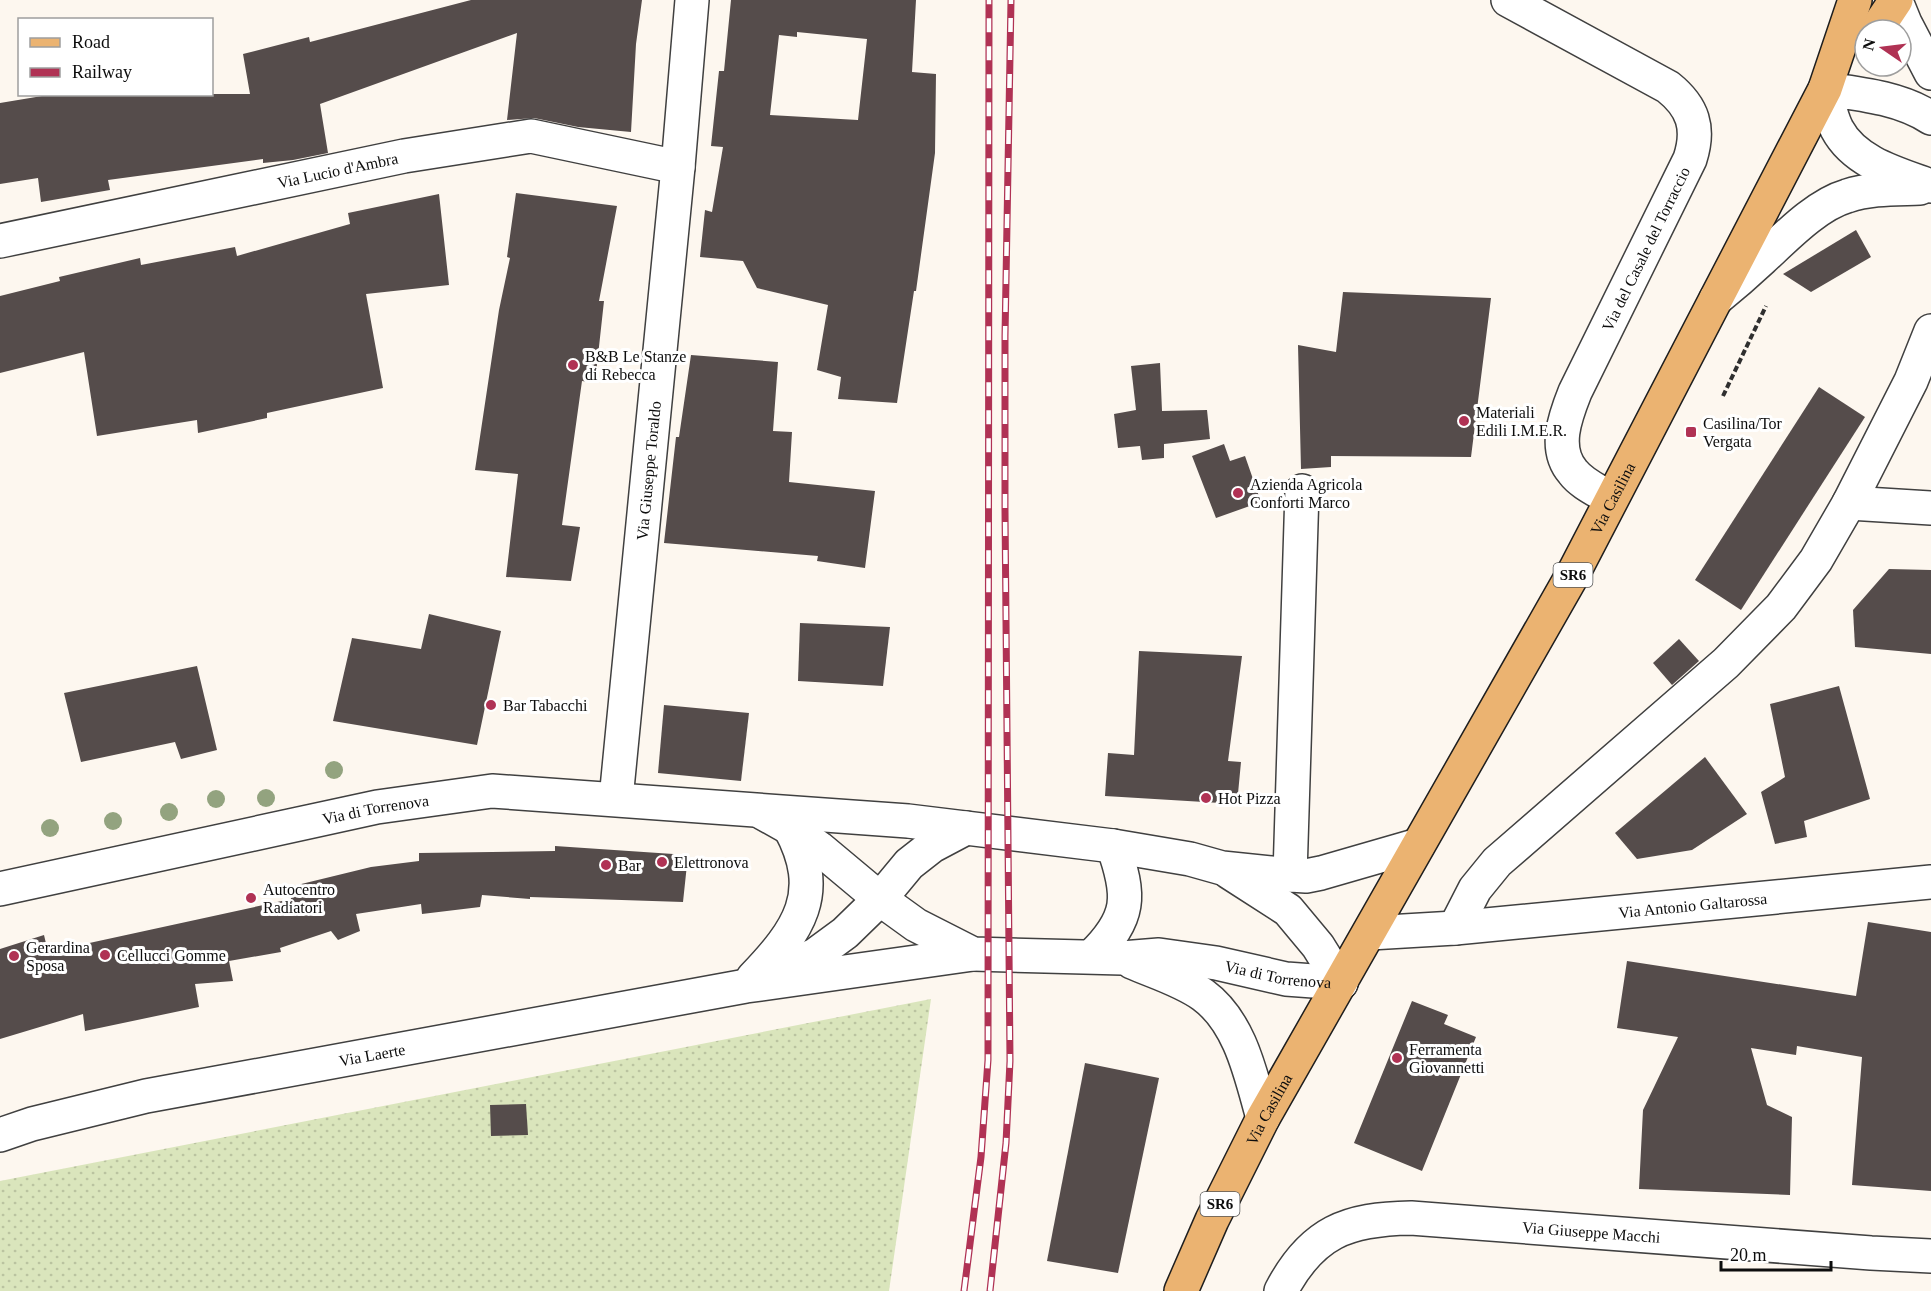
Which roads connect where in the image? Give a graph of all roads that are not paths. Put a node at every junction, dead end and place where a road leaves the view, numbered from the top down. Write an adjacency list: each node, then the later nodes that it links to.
1 (692, 0): 10 (street, Via Giuseppe Toraldo)
2 (1508, 0): 16 (street, Via del Casale del Torraccio)
3 (1855, 0): 8 (main road, Via Casilina / SR6)
4 (1896, 0): 5 (main road); 7 (street)
5 (1884, 18)
6 (1853, 58): 8 (main road, Via Casilina / SR6)
7 (1931, 73)
8 (1825, 89): 9 (street); 11 (street); 13 (main road, Via Casilina / SR6)
9 (1931, 118)
10 (678, 167): 12 (street, Via Lucio d'Ambra); 19 (street, Via Giuseppe Toraldo)
11 (1931, 187): 13 (street)
12 (0, 241)
13 (1716, 298): 16 (main road, Via Casilina / SR6)
14 (1931, 331): 17 (street)
15 (1302, 491): 26 (street)
16 (1611, 499): 23 (main road, Via Casilina / SR6)
17 (1849, 503): 18 (street); 30 (street)
18 (1931, 508)
19 (616, 799): 20 (street, Via di Torrenova); 28 (street, Via di Torrenova)
20 (756, 809): 21 (street, Via di Torrenova); 22 (street, Via di Torrenova)
21 (790, 828): 29 (street, Via di Torrenova); 35 (street)
22 (966, 828): 24 (street, Via di Torrenova); 29 (street)
23 (1418, 845): 26 (street, Via di Torrenova); 31 (main road, Via Casilina / SR6)
24 (1113, 846): 25 (street, Via di Torrenova); 33 (street)
25 (1222, 868): 26 (street, Via di Torrenova); 34 (street, Via di Torrenova)
26 (1290, 875)
27 (1931, 882): 30 (street, Via Antonio Galtarossa)
28 (0, 889)
29 (880, 898): 32 (street, Via di Torrenova); 35 (street)
30 (1455, 928): 31 (street)
31 (1370, 933): 34 (main road, Via Casilina / SR6)
32 (973, 954): 33 (street, Via di Torrenova); 35 (street)
33 (1107, 957): 34 (street, Via di Torrenova); 36 (street, Via di Torrenova)
34 (1341, 983): 36 (main road, Via Casilina / SR6)
35 (746, 986): 37 (street, Via Laerte)
36 (1263, 1118): 39 (main road, Via Casilina / SR6)
37 (0, 1135)
38 (1931, 1256): 40 (street, Via Giuseppe Macchi)
39 (1182, 1291)
40 (1281, 1291)

